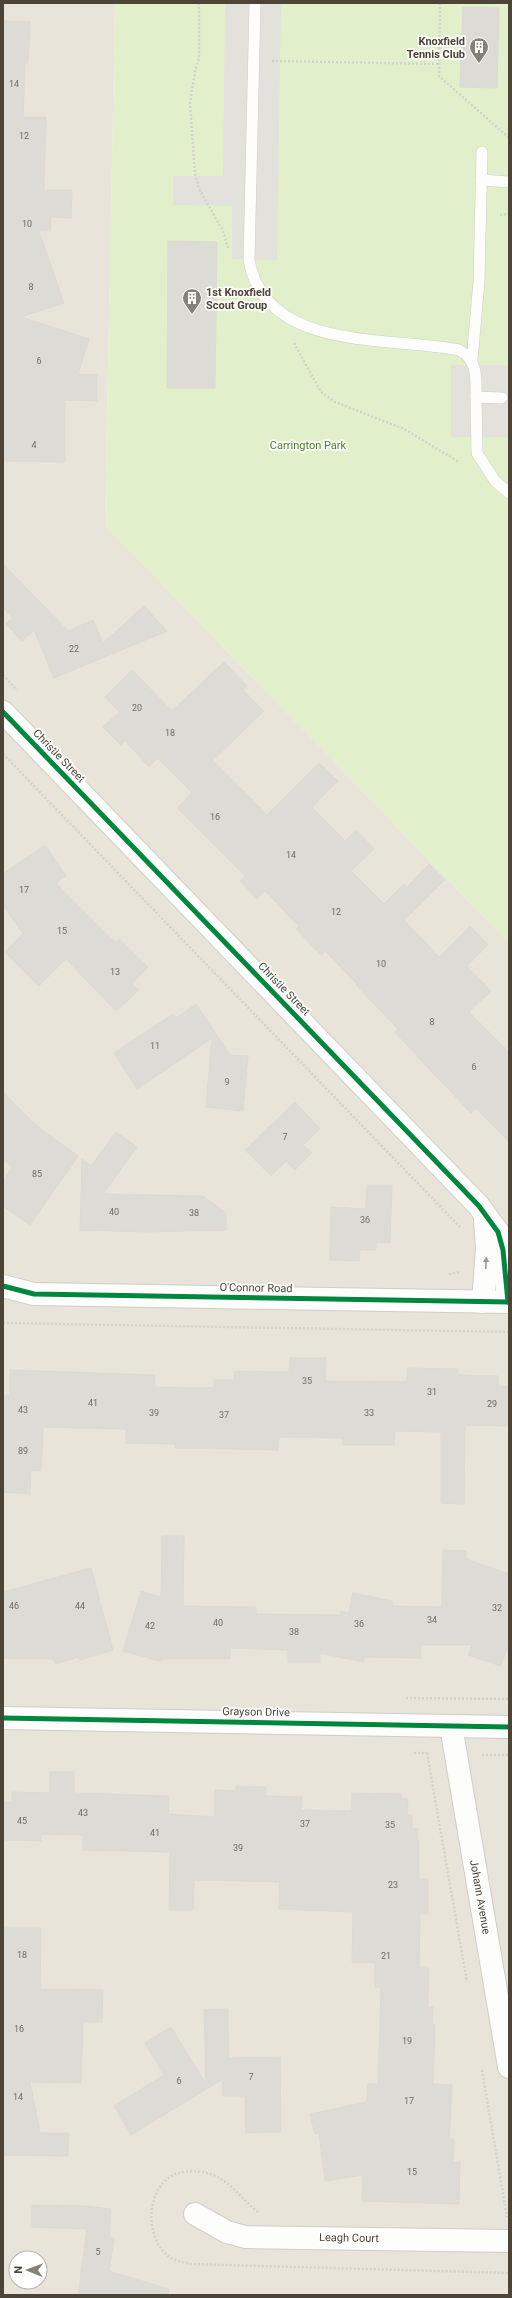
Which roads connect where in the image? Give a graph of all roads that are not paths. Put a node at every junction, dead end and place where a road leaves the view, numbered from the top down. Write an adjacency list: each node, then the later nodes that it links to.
1 (255, 3): 5 (lane)
2 (482, 152): 3 (lane)
3 (481, 180): 4 (lane); 5 (lane)
4 (509, 182)
5 (472, 360): 6 (lane)
6 (476, 397): 7 (lane); 8 (lane)
7 (502, 398)
8 (509, 493)
9 (3, 712): 10 (street, Christie Street)
10 (485, 1216): 14 (street, one-way to 10); 15 (street, Christie Street)
11 (3, 1286): 12 (street, O'Connor Road)
12 (34, 1294): 13 (street, O'Connor Road); 14 (street, O'Connor Road)
13 (3, 1301)
14 (483, 1302): 15 (street, O'Connor Road)
15 (509, 1302)
16 (3, 1718): 17 (street, Grayson Drive)
17 (451, 1726): 18 (street, Grayson Drive); 19 (street, Johann Avenue)
18 (509, 1727)
19 (509, 2067)
20 (195, 2214): 21 (street, Leagh Court)
21 (509, 2241)

